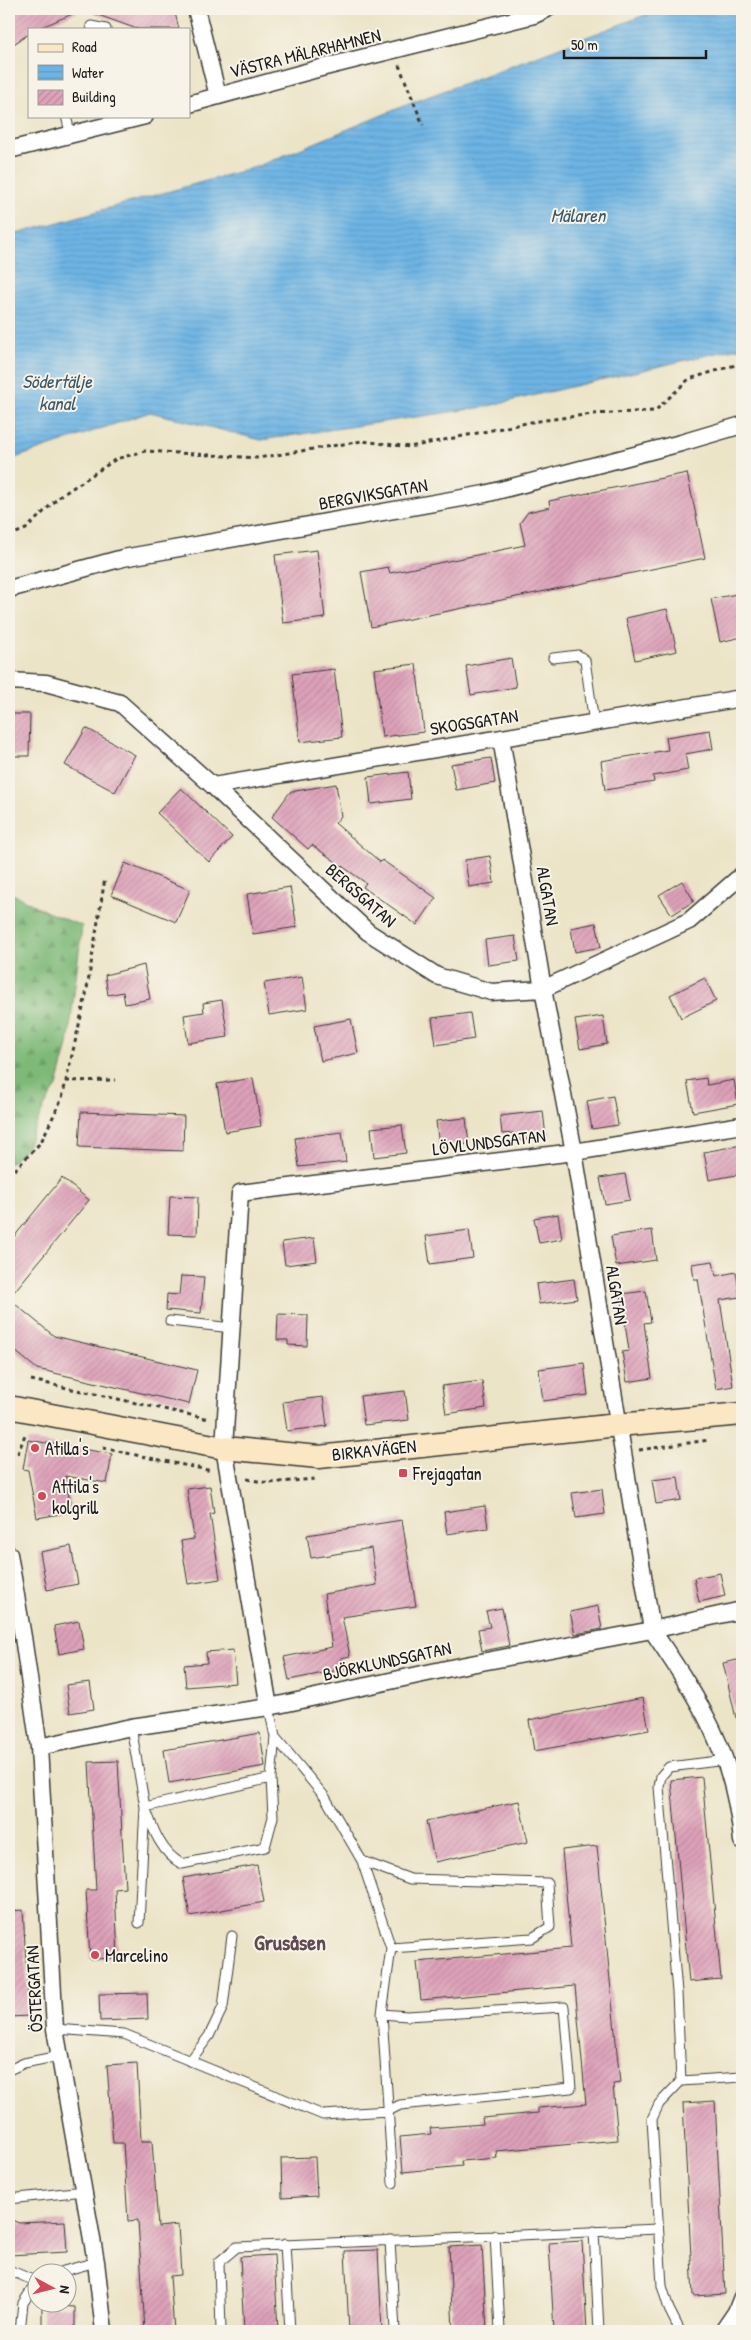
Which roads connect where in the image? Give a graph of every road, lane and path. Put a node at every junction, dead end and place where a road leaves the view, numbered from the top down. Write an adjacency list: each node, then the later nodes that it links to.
1 (196, 9): 6 (street)
2 (547, 9): 5 (street, VÄSTRA MÄLARHAMNEN)
3 (91, 26): 4 (lane)
4 (101, 28)
5 (394, 50): 6 (street, VÄSTRA MÄLARHAMNEN); 10 (path)
6 (218, 96): 7 (street, VÄSTRA MÄLARHAMNEN)
7 (190, 104)
8 (66, 118): 11 (lane)
9 (138, 118): 11 (street)
10 (423, 125)
11 (71, 136): 12 (street)
12 (9, 150)
13 (742, 363): 15 (path)
14 (742, 425): 16 (street, BERGVIKSGATAN)
15 (9, 536)
16 (9, 589)
17 (553, 658): 20 (lane)
18 (9, 681): 22 (street, BERGSGATAN)
19 (742, 698): 20 (street, SKOGSGATAN)
20 (594, 723): 21 (street, SKOGSGATAN)
21 (500, 738): 22 (street, SKOGSGATAN); 25 (street, ALGATAN)
22 (213, 786): 25 (street, BERGSGATAN)
23 (742, 875): 25 (street, BERGSGATAN)
24 (105, 878): 27 (path)
25 (543, 989): 29 (street, ALGATAN)
26 (115, 1080): 27 (path)
27 (66, 1081): 30 (path)
28 (742, 1125): 29 (street, LÖVLUNDSGATAN)
29 (574, 1152): 32 (street, LÖVLUNDSGATAN); 37 (street, ALGATAN)
30 (9, 1176)
31 (170, 1321): 32 (lane)
32 (232, 1328): 36 (street)
33 (31, 1380): 36 (path)
34 (9, 1407): 39 (street, BIRKAVÄGEN)
35 (742, 1414): 37 (street, BIRKAVÄGEN)
36 (226, 1422): 39 (street)
37 (618, 1425): 39 (street, BIRKAVÄGEN); 43 (street, ALGATAN)
38 (24, 1431): 40 (path)
39 (224, 1448): 44 (street)
40 (9, 1453)
41 (9, 1554): 47 (street, ÖSTERGATAN)
42 (742, 1610): 43 (street, BJÖRKLUNDSGATAN)
43 (652, 1630): 44 (street, BJÖRKLUNDSGATAN); 48 (street, ALGATAN)
44 (269, 1707): 45 (street, BJÖRKLUNDSGATAN); 46 (lane)
45 (131, 1727): 47 (street, BJÖRKLUNDSGATAN); 50 (lane)
46 (275, 1737): 49 (lane); 52 (lane)
47 (39, 1747): 57 (street, ÖSTERGATAN)
48 (726, 1760): 51 (street, ALGATAN); 62 (lane)
49 (271, 1778): 50 (lane); 50 (lane)
50 (146, 1808): 53 (lane)
51 (742, 1832)
52 (362, 1861): 55 (lane); 55 (lane)
53 (139, 1923)
54 (232, 1936): 59 (lane)
55 (391, 1948): 56 (lane)
56 (382, 2014): 63 (lane); 63 (lane)
57 (55, 2029): 58 (street, ÖSTERGATAN); 59 (lane)
58 (59, 2056): 60 (lane); 65 (street, ÖSTERGATAN)
59 (190, 2062): 63 (lane)
60 (9, 2070)
61 (742, 2077): 62 (lane)
62 (681, 2081): 67 (lane)
63 (388, 2112): 64 (lane)
64 (393, 2183)
65 (84, 2191): 66 (lane); 72 (street, ÖSTERGATAN)
66 (9, 2199)
67 (658, 2230): 68 (lane); 85 (lane)
68 (594, 2231): 69 (lane); 84 (lane)
69 (494, 2235): 70 (lane); 83 (lane)
70 (390, 2240): 71 (lane); 82 (lane)
71 (286, 2244): 80 (lane); 81 (lane)
72 (96, 2262): 73 (lane); 79 (street, ÖSTERGATAN)
73 (78, 2267)
74 (9, 2270): 75 (lane)
75 (28, 2278)
76 (28, 2295): 78 (lane)
77 (742, 2297): 86 (street)
78 (20, 2331)
79 (104, 2331)
80 (221, 2331)
81 (290, 2331)
82 (396, 2331)
83 (500, 2331)
84 (598, 2331)
85 (680, 2331)
86 (723, 2331)

